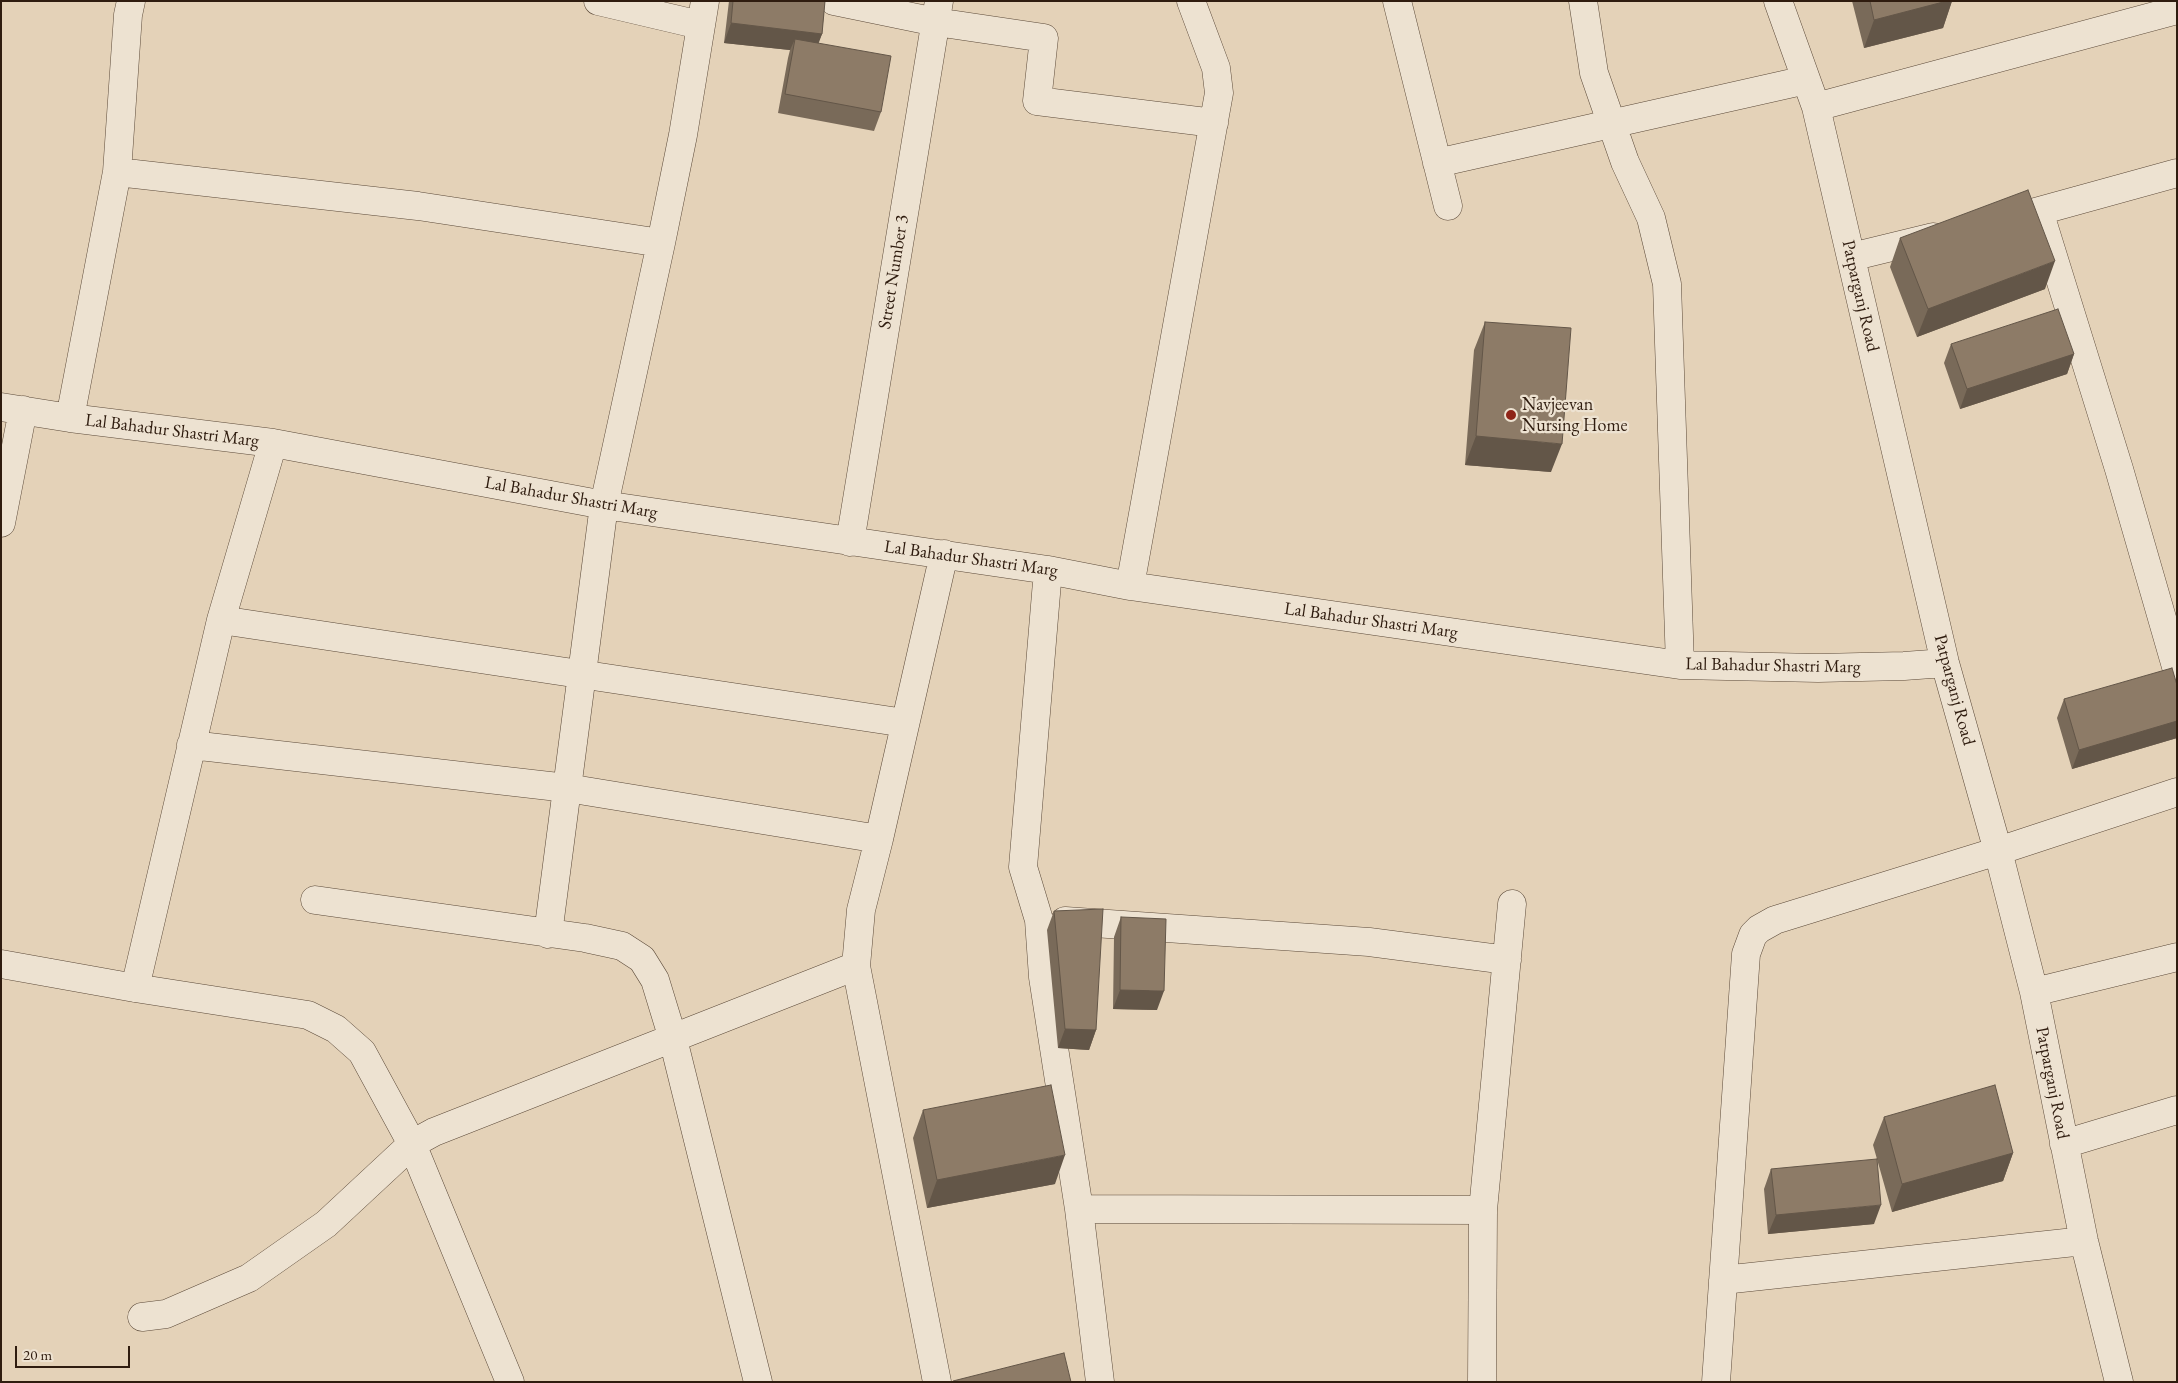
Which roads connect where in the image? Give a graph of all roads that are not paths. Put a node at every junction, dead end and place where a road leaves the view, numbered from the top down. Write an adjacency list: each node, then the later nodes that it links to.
1 (131, 1): 16 (street)
2 (598, 1): 10 (street)
3 (834, 1): 9 (street)
4 (1191, 1): 13 (street)
5 (1397, 1): 15 (street)
6 (1583, 1): 14 (street)
7 (1778, 1): 11 (street, Patparganj Road)
8 (2177, 10): 12 (street)
9 (937, 12): 13 (street); 29 (street, Street Number 3)
10 (702, 13): 22 (street)
11 (1806, 80): 12 (street, Patparganj Road); 14 (street)
12 (1816, 107): 23 (street, Patparganj Road)
13 (1214, 123): 32 (street)
14 (1612, 124): 15 (street); 35 (street)
15 (1437, 163): 18 (street)
16 (117, 172): 22 (street); 25 (street)
17 (2177, 173): 19 (street)
18 (1448, 206)
19 (2039, 211): 20 (street); 36 (street)
20 (1992, 223)
21 (1954, 232): 23 (street)
22 (661, 244): 27 (street)
23 (1851, 257): 34 (street, Patparganj Road)
24 (12, 409): 25 (street, Lal Bahadur Shastri Marg); 28 (street)
25 (70, 418): 26 (street, Lal Bahadur Shastri Marg)
26 (273, 443): 27 (street, Lal Bahadur Shastri Marg); 33 (street)
27 (604, 505): 29 (street, Lal Bahadur Shastri Marg); 37 (street)
28 (1, 522)
29 (850, 542): 30 (street, Lal Bahadur Shastri Marg)
30 (944, 554): 31 (street, Lal Bahadur Shastri Marg); 38 (street)
31 (1048, 570): 32 (street, Lal Bahadur Shastri Marg); 46 (street)
32 (1130, 586): 35 (street, Lal Bahadur Shastri Marg)
33 (221, 620): 37 (street); 39 (street)
34 (1945, 663): 35 (street, Lal Bahadur Shastri Marg); 43 (street, Patparganj Road)
35 (1680, 665)
36 (2177, 670)
37 (583, 674): 38 (street); 40 (street)
38 (905, 723): 42 (street)
39 (191, 745): 40 (street); 52 (street)
40 (567, 788): 42 (street); 47 (street)
41 (2177, 792): 43 (street)
42 (879, 839): 51 (street)
43 (1998, 851): 53 (street, Patparganj Road); 61 (street)
44 (315, 900): 47 (street)
45 (1512, 904): 49 (street)
46 (1039, 920): 49 (street); 58 (street)
47 (548, 934): 54 (street)
48 (2177, 957): 53 (street)
49 (1507, 960): 59 (street)
50 (1, 964): 52 (street)
51 (856, 966): 54 (street); 65 (street)
52 (135, 988): 56 (street)
53 (2034, 992): 57 (street, Patparganj Road)
54 (673, 1039): 56 (street); 64 (street)
55 (2177, 1110): 57 (street)
56 (412, 1144): 62 (street); 63 (street)
57 (2064, 1144): 60 (street, Patparganj Road)
58 (1079, 1209): 59 (street); 66 (street)
59 (1483, 1210): 67 (street)
60 (2084, 1241): 61 (street); 69 (street, Patparganj Road)
61 (1723, 1280): 68 (street)
62 (142, 1317)
63 (510, 1382)
64 (758, 1382)
65 (937, 1382)
66 (1100, 1382)
67 (1482, 1382)
68 (1716, 1382)
69 (2120, 1382)

